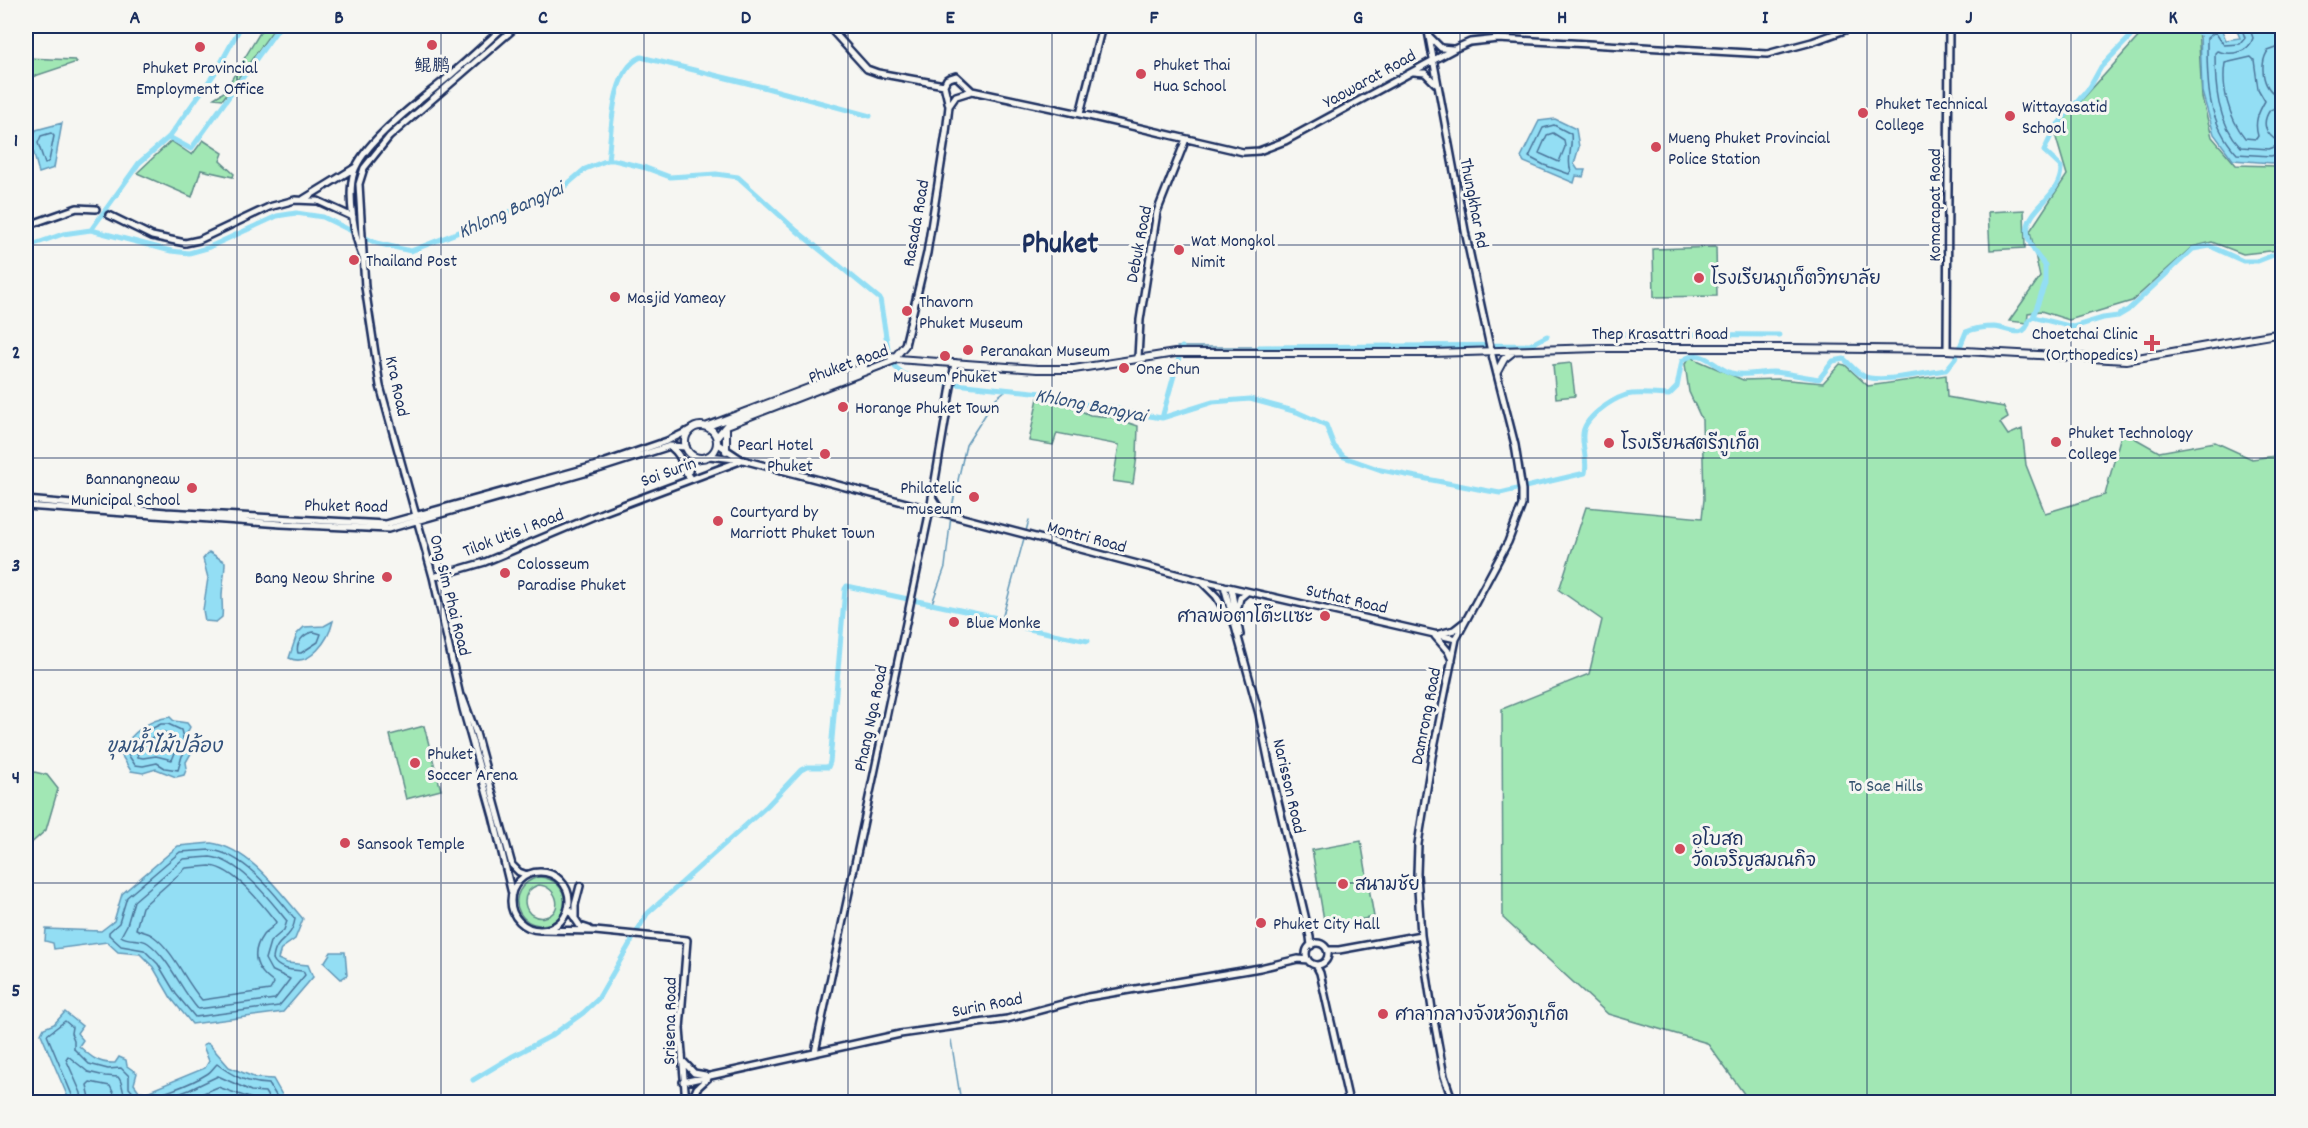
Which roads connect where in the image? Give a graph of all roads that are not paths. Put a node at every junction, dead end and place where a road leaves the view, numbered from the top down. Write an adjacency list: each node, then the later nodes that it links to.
1 (505, 26): 18 (street)
2 (517, 26): 24 (street, Kra Road)
3 (828, 26): 12 (street)
4 (1102, 26): 16 (street)
5 (1427, 26): 8 (street, Thungkhar Rd)
6 (1856, 26): 9 (street, Yaowarat Road)
7 (1950, 26): 28 (street, Komarapat Road)
8 (1429, 36): 9 (street); 10 (street, Thungkhar Rd)
9 (1454, 49): 10 (street, Yaowarat Road)
10 (1433, 60): 11 (street, Yaowarat Road); 13 (street, Thungkhar Rd)
11 (1413, 73): 13 (street); 17 (street, Yaowarat Road)
12 (944, 85): 14 (street, Yaowarat Road); 15 (street)
13 (1438, 87): 27 (street, Thungkhar Rd)
14 (972, 91): 15 (street); 16 (street, Yaowarat Road)
15 (950, 106): 26 (street, Rasada Road)
16 (1080, 114): 17 (street, Yaowarat Road)
17 (1186, 139): 31 (street, Debuk Road)
18 (356, 167): 19 (street); 22 (street, Kra Road)
19 (302, 200): 21 (street); 22 (street)
20 (96, 209): 23 (street)
21 (109, 215)
22 (353, 217): 24 (street, Kra Road)
23 (26, 226)
24 (363, 260): 59 (street, Kra Road)
25 (2283, 333): 28 (main road, Thep Krasattri Road)
26 (905, 345): 30 (main road, Rasada Road); 32 (main road)
27 (1490, 346): 29 (main road, Thep Krasattri Road); 31 (main road, Thep Krasattri Road); 36 (street, Damrong Road)
28 (1947, 350): 29 (main road, Thep Krasattri Road)
29 (1514, 351): 36 (main road)
30 (896, 357): 32 (main road, Phuket Road); 38 (main road, Phuket Road)
31 (1137, 358): 35 (main road, Thep Krasattri Road)
32 (910, 359): 33 (main road, Phuket Road)
33 (944, 362): 34 (main road, Phuket Road); 37 (street)
34 (955, 363): 35 (main road, Phuket Road); 37 (street, Phang Nga Road)
35 (1037, 369)
36 (1497, 372): 65 (street, Damrong Road)
37 (952, 377): 51 (street, Phang Nga Road)
38 (766, 408): 39 (main road, Phuket Road); 40 (main road, Phuket Road)
39 (727, 425): 42 (main road, Phuket Road); 45 (main road)
40 (708, 426): 41 (main road); 42 (main road)
41 (690, 430): 44 (main road); 56 (street, Phuket Road)
42 (717, 440): 45 (street, Montri Road); 47 (main road)
43 (670, 446): 44 (street, Phuket Road); 46 (street); 56 (street, Phuket Road)
44 (686, 447): 46 (street); 48 (main road)
45 (726, 451): 49 (street, Montri Road)
46 (679, 454): 50 (street)
47 (710, 456): 48 (main road); 49 (street, Montri Road)
48 (700, 458): 50 (street)
49 (743, 460): 50 (street, Soi Surin); 55 (street, Montri Road)
50 (690, 479): 57 (street, Soi Surin)
51 (932, 497): 55 (street, Phang Nga Road); 58 (street)
52 (26, 500): 53 (street, Phuket Road)
53 (47, 504): 54 (street, Phuket Road); 59 (street, Phuket Road)
54 (26, 506)
55 (930, 510): 58 (street, Montri Road); 84 (street, Phang Nga Road)
56 (442, 511): 59 (street, Phuket Road)
57 (604, 512): 60 (street, Tilok Utis 1 Road)
58 (948, 515): 61 (street, Montri Road)
59 (416, 518): 60 (street, Ong Sim Phai Road)
60 (433, 577): 71 (street, Ong Sim Phai Road)
61 (1202, 581): 62 (street, Montri Road); 66 (street)
62 (1228, 587): 63 (street, Suthat Road); 64 (street, Narisson Road); 66 (street, Narisson Road)
63 (1247, 592): 64 (street); 67 (street, Suthat Road)
64 (1237, 614): 69 (street, Narisson Road)
65 (1466, 620): 67 (street); 68 (street, Damrong Road)
66 (1235, 629): 69 (street, Narisson Road)
67 (1434, 635): 68 (street, Suthat Road); 70 (street)
68 (1456, 639): 70 (street, Damrong Road)
69 (1241, 642): 80 (street, Narisson Road)
70 (1452, 660): 79 (street, Damrong Road)
71 (458, 686): 72 (street); 74 (street)
72 (527, 875): 74 (street); 75 (street)
73 (580, 886): 76 (street)
74 (512, 894): 77 (street)
75 (568, 908): 76 (street); 77 (street)
76 (575, 920): 78 (street)
77 (542, 930): 78 (street)
78 (595, 931): 85 (street, Srisena Road)
79 (1421, 935): 81 (street); 91 (street, Damrong Road)
80 (1314, 945): 81 (street); 82 (street)
81 (1328, 953): 83 (street)
82 (1308, 957): 83 (street); 84 (street, Surin Road)
83 (1319, 964): 90 (street)
84 (815, 1052): 86 (street, Surin Road)
85 (681, 1059): 86 (street); 87 (street, Srisena Road)
86 (710, 1076): 87 (street, Surin Road); 89 (street)
87 (684, 1082): 88 (street, Srisena Road)
88 (686, 1102)
89 (692, 1102)
90 (1349, 1102)
91 (1453, 1102)

